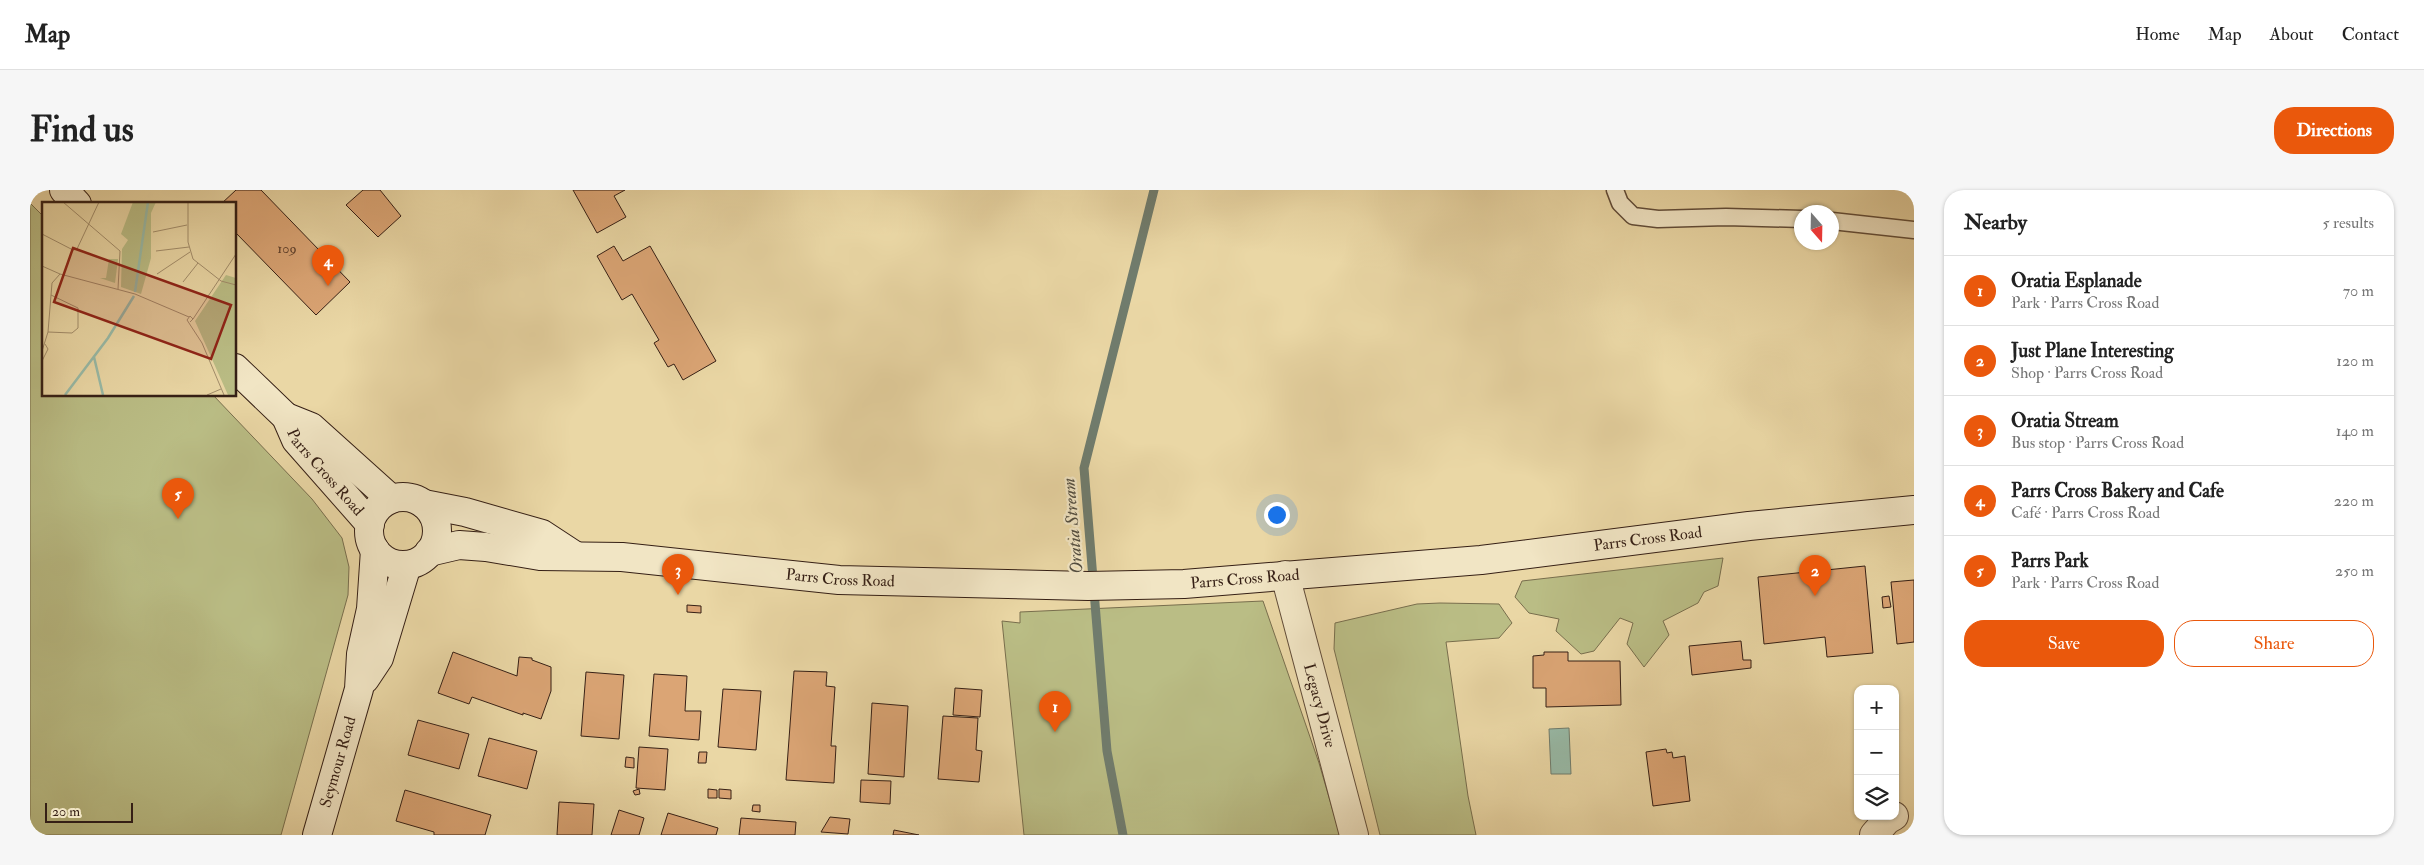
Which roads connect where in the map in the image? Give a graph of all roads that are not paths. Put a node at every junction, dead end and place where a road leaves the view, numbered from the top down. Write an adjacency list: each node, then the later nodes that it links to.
1 (64, 190): 3 (main road)
2 (1615, 190): 4 (lane)
3 (75, 202)
4 (1794, 219)
5 (1839, 222): 6 (lane)
6 (1914, 230)
7 (236, 369): 8 (main road, Parrs Cross Road)
8 (286, 417): 9 (main road, Parrs Cross Road); 12 (main road, Parrs Cross Road)
9 (391, 499): 10 (main road); 12 (main road)
10 (424, 504): 14 (main road); 15 (main road)
11 (1914, 510): 16 (main road, Parrs Cross Road)
12 (370, 524): 13 (main road)
13 (375, 550): 15 (main road); 17 (main road, Seymour Road)
14 (574, 555): 15 (main road, Parrs Cross Road); 16 (main road, Parrs Cross Road)
15 (418, 558): 17 (main road, Seymour Road)
16 (1285, 575): 22 (main road, Legacy Drive)
17 (359, 689): 21 (main road, Seymour Road)
18 (1914, 809): 19 (main road)
19 (1899, 814)
20 (1887, 820): 23 (main road)
21 (317, 835)
22 (1354, 835)
23 (1874, 835)

